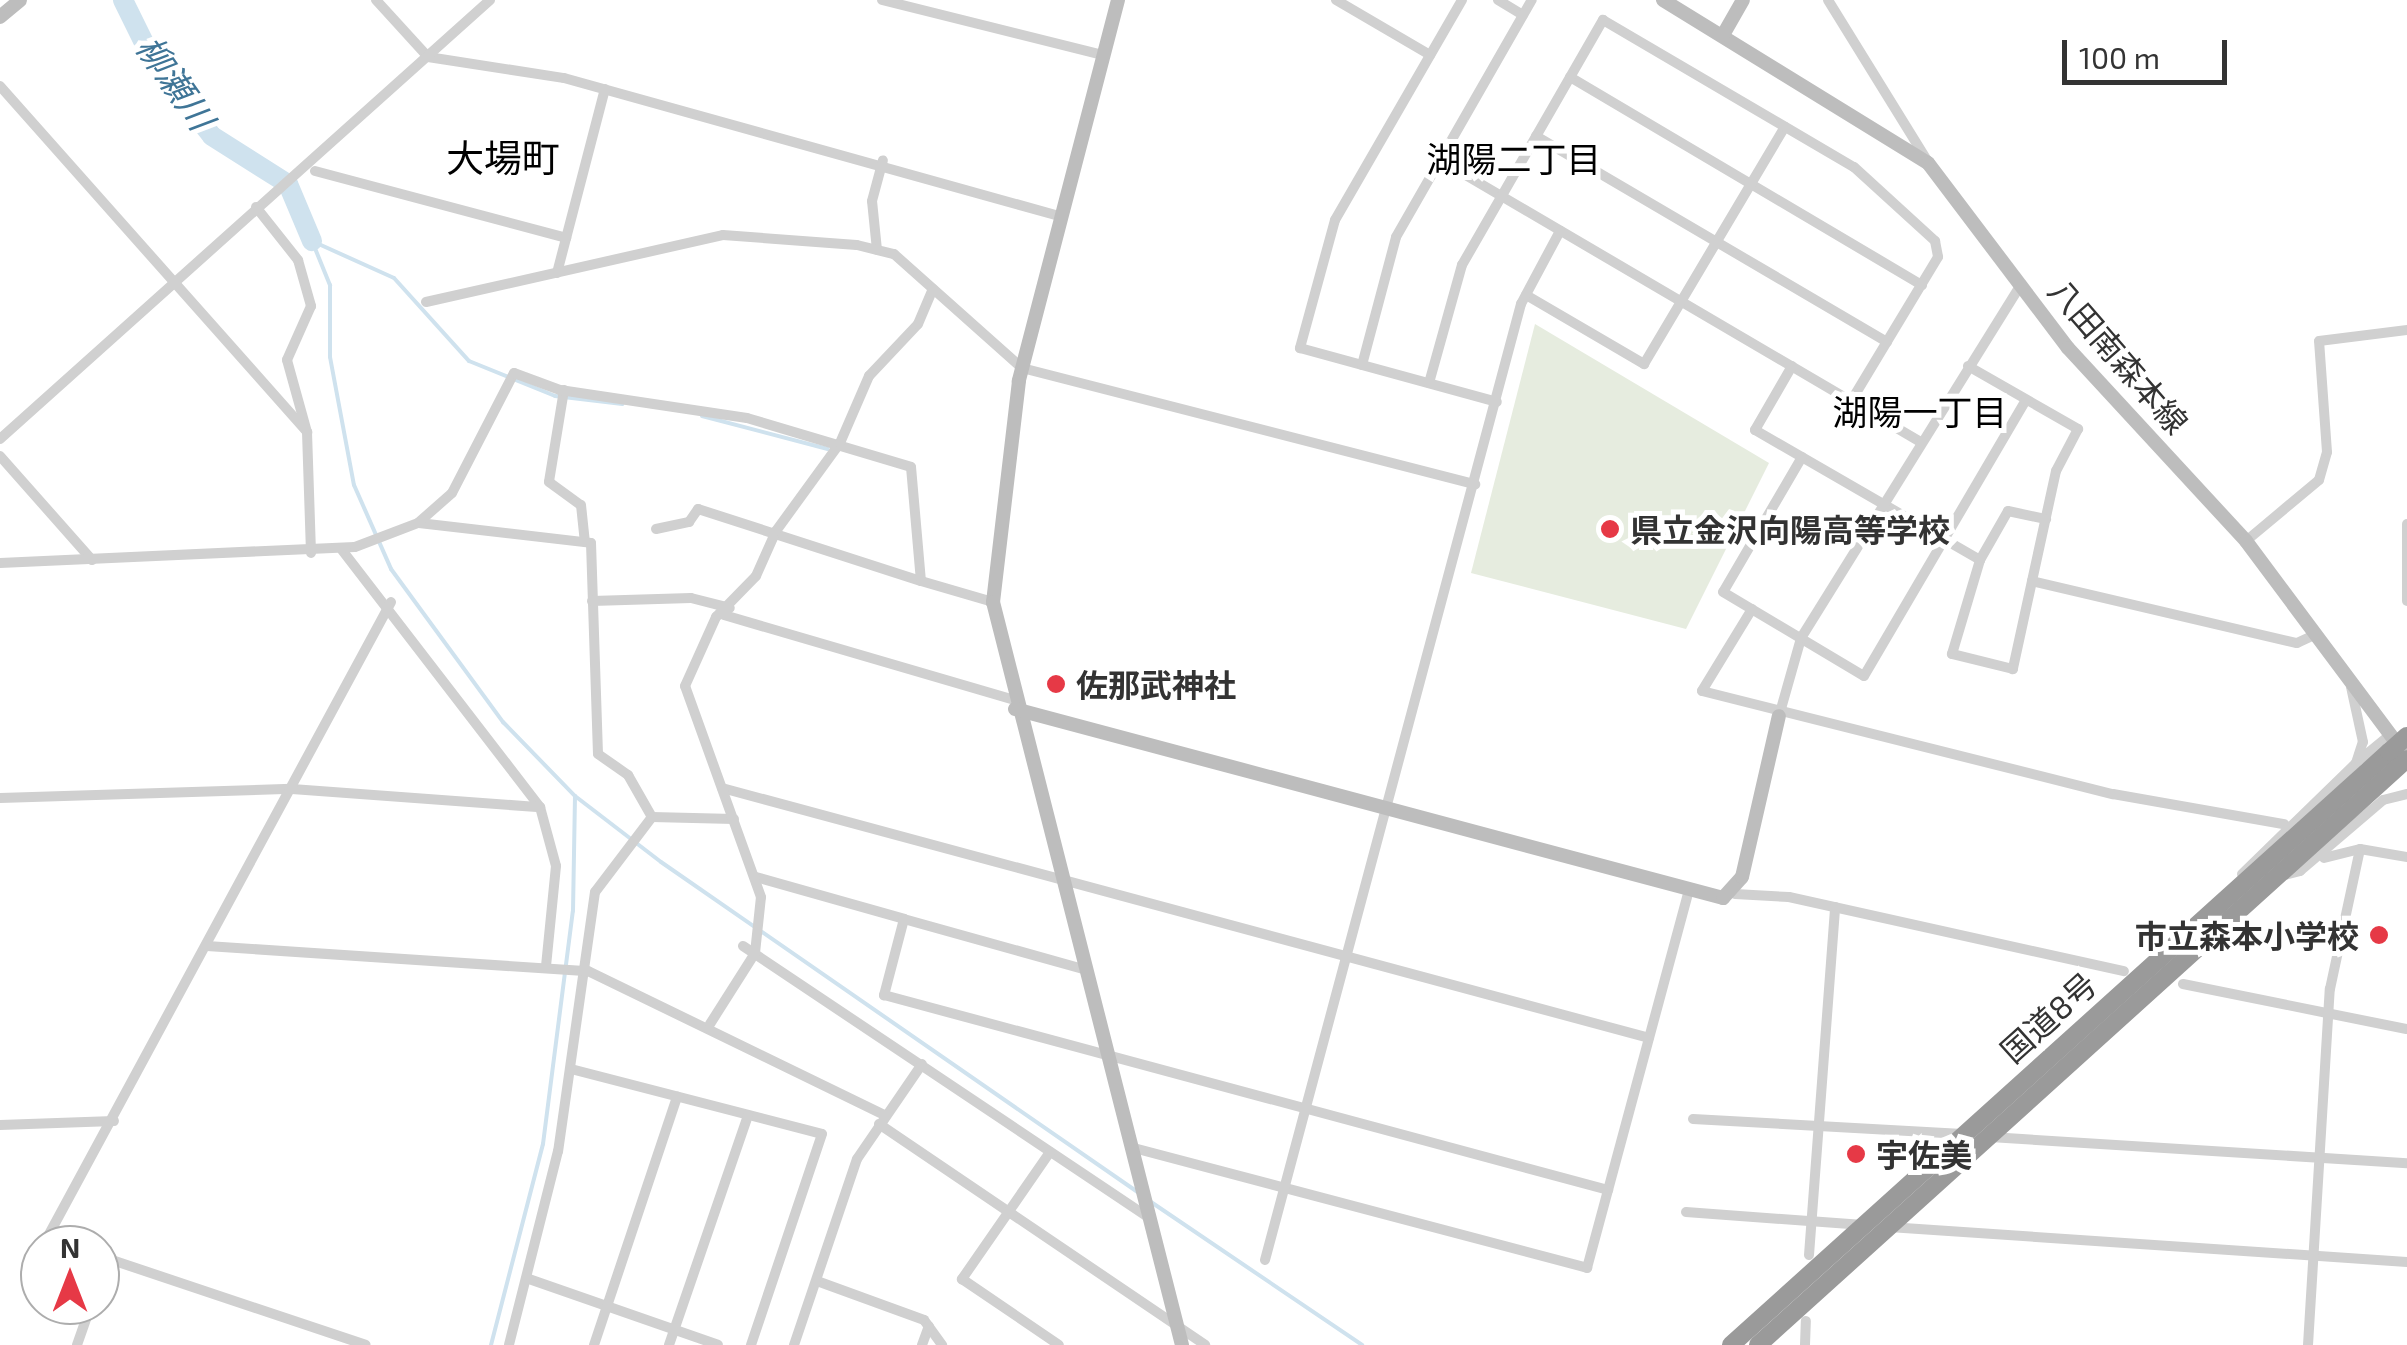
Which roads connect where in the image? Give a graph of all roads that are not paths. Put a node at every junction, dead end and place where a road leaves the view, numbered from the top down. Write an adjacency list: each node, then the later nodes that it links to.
1 (20, 0): 14 (street)
2 (376, 0): 18 (street)
3 (490, 0): 18 (street)
4 (882, 0): 16 (street)
5 (1118, 0): 16 (street)
6 (1336, 0): 17 (street)
7 (1462, 0): 17 (street)
8 (1498, 0): 13 (street)
9 (1532, 0): 13 (street)
10 (1662, 0): 15 (street, 八田南森本線)
11 (1743, 0): 15 (street)
12 (1828, 0): 26 (street)
13 (1523, 15): 25 (street)
14 (0, 17)
15 (1723, 35): 26 (street, 八田南森本線)
16 (1103, 55): 31 (street)
17 (1430, 55): 46 (street)
18 (428, 57): 21 (street); 30 (street)
19 (1570, 77): 22 (street); 23 (street); 28 (street)
20 (0, 86): 37 (street)
21 (606, 89): 24 (street); 33 (street)
22 (1785, 127): 28 (street); 39 (street)
23 (1536, 136): 29 (street); 34 (street)
24 (884, 160): 31 (street); 35 (street)
25 (1440, 160): 29 (street); 46 (street)
26 (1928, 163): 38 (street, 八田南森本線)
27 (315, 172): 33 (street)
28 (1751, 184): 34 (street); 39 (street)
29 (1502, 196): 32 (street); 50 (street)
30 (258, 206): 37 (street); 55 (street)
31 (1059, 216): 49 (street)
32 (1560, 230): 41 (street); 43 (street)
33 (566, 238): 36 (street)
34 (1717, 242): 43 (street); 45 (street)
35 (878, 250): 36 (street); 40 (street)
36 (557, 273): 42 (street)
37 (174, 282): 55 (street); 56 (street)
38 (2022, 284): 48 (street); 70 (street, 八田南森本線)
39 (1922, 285): 45 (street)
40 (934, 289): 49 (street); 58 (street)
41 (1526, 295): 43 (street); 54 (street)
42 (426, 302)
43 (1682, 302): 47 (street)
44 (2407, 330): 70 (street)
45 (1887, 342): 53 (street)
46 (1362, 364): 50 (street)
47 (1792, 366): 53 (street); 60 (street)
48 (1968, 366): 52 (street); 57 (street)
49 (1022, 368): 61 (street); 81 (street)
50 (1429, 383): 54 (street)
51 (564, 390): 58 (street); 64 (street); 69 (street)
52 (2026, 400): 63 (street); 68 (street)
53 (1851, 401): 57 (street)
54 (1496, 402): 61 (street)
55 (307, 432): 72 (street)
56 (0, 440)
57 (1919, 441): 62 (street)
58 (840, 443): 67 (street); 76 (street)
59 (0, 456): 73 (street)
60 (1802, 457): 62 (street); 82 (street)
61 (1475, 484): 96 (street)
62 (1880, 502): 68 (street); 85 (street)
63 (2046, 518): 74 (street); 77 (street)
64 (415, 524): 69 (street); 71 (street)
65 (2407, 524): 79 (street)
66 (656, 529): 67 (street)
67 (776, 531): 76 (street); 83 (street)
68 (1944, 539): 74 (street); 85 (street)
69 (586, 542): 78 (street)
70 (2246, 542): 84 (street, 八田南森本線)
71 (342, 550): 72 (street); 80 (street)
72 (311, 553): 73 (street)
73 (92, 560): 75 (street)
74 (1980, 560): 77 (street)
75 (0, 563)
76 (922, 580): 81 (street)
77 (2032, 581): 84 (street)
78 (592, 601): 83 (street); 98 (street)
79 (2407, 601)
80 (391, 602): 92 (street); 95 (street)
81 (993, 602): 87 (street)
82 (1752, 609): 85 (street); 88 (street)
83 (727, 612): 87 (street); 91 (street)
84 (2314, 635): 86 (street, 八田南森本線)
85 (1802, 638): 88 (street)
86 (2351, 686): 89 (street, 八田南森本線); 90 (street)
87 (1014, 704): 96 (street); 104 (street)
88 (1778, 716): 99 (street); 107 (street)
89 (2400, 751): 90 (street); 105 (highway, 国道8号); 110 (highway, 国道8号)
90 (2356, 763): 110 (street)
91 (722, 788): 97 (street); 104 (street)
92 (292, 789): 94 (street); 95 (street); 111 (street)
93 (2407, 794): 105 (street)
94 (0, 798)
95 (540, 807): 114 (street)
96 (1388, 808): 106 (street); 113 (street)
97 (734, 818): 98 (street); 103 (street)
98 (650, 819): 116 (street)
99 (2284, 824)
100 (2360, 849): 101 (street); 102 (street); 119 (street)
101 (2407, 857)
102 (2324, 858)
103 (756, 877): 109 (street); 112 (street)
104 (1059, 877): 113 (street); 115 (street)
105 (2276, 878): 135 (highway, 国道8号)
106 (1689, 890): 107 (street); 122 (street)
107 (1735, 894): 108 (street)
108 (1835, 907): 117 (street); 133 (street)
109 (904, 919): 115 (street); 123 (street)
110 (2186, 933): 134 (highway, 国道8号)
111 (207, 946): 114 (street); 130 (street)
112 (751, 949): 120 (street); 124 (street)
113 (1348, 956): 122 (street); 127 (street)
114 (551, 966): 116 (street)
115 (1083, 968): 123 (street)
116 (585, 971): 120 (street); 125 (street)
117 (2124, 971)
118 (2183, 984): 119 (street)
119 (2330, 1018): 121 (street); 138 (street)
120 (710, 1024): 131 (street)
121 (2407, 1029)
122 (1649, 1038): 141 (street)
123 (1106, 1056): 127 (street); 136 (street)
124 (922, 1064): 131 (street); 137 (street)
125 (571, 1068): 126 (street); 154 (street)
126 (678, 1096): 128 (street); 156 (street)
127 (1306, 1110): 140 (street); 141 (street)
128 (748, 1115): 160 (street); 166 (street)
129 (1693, 1119): 133 (street)
130 (114, 1120): 132 (street); 147 (street)
131 (882, 1120): 142 (street); 155 (street)
132 (0, 1125)
133 (1819, 1126): 134 (street); 145 (street)
134 (1964, 1134): 146 (highway, 国道8号)
135 (1989, 1137): 138 (street); 148 (highway, 国道8号)
136 (1130, 1148): 140 (street); 144 (street)
137 (1050, 1152): 142 (street); 144 (street)
138 (2320, 1158): 139 (street); 150 (street)
139 (2407, 1164)
140 (1284, 1189): 141 (street); 151 (street)
141 (1608, 1190)
142 (1007, 1212): 159 (street); 170 (street)
143 (1686, 1212): 145 (street)
144 (1148, 1216): 159 (street)
145 (1812, 1221): 146 (street); 149 (street)
146 (1864, 1224): 173 (highway, 国道8号)
147 (54, 1225)
148 (1889, 1227): 150 (street); 174 (highway, 国道8号)
149 (1809, 1256)
150 (2314, 1258): 153 (street); 176 (street)
151 (1265, 1260)
152 (120, 1262): 161 (street)
153 (2407, 1262)
154 (529, 1278): 156 (street); 162 (street)
155 (817, 1281): 158 (street); 167 (street)
156 (607, 1306): 160 (street); 163 (street)
157 (1806, 1322): 175 (street)
158 (928, 1326): 168 (street); 169 (street)
159 (1178, 1326): 171 (street); 172 (street)
160 (674, 1330): 164 (street); 165 (street)
161 (366, 1345)
162 (509, 1345)
163 (594, 1345)
164 (669, 1345)
165 (718, 1345)
166 (751, 1345)
167 (794, 1345)
168 (922, 1345)
169 (942, 1345)
170 (1059, 1345)
171 (1182, 1345)
172 (1205, 1345)
173 (1731, 1345)
174 (1758, 1345)
175 (1804, 1345)
176 (2308, 1345)

